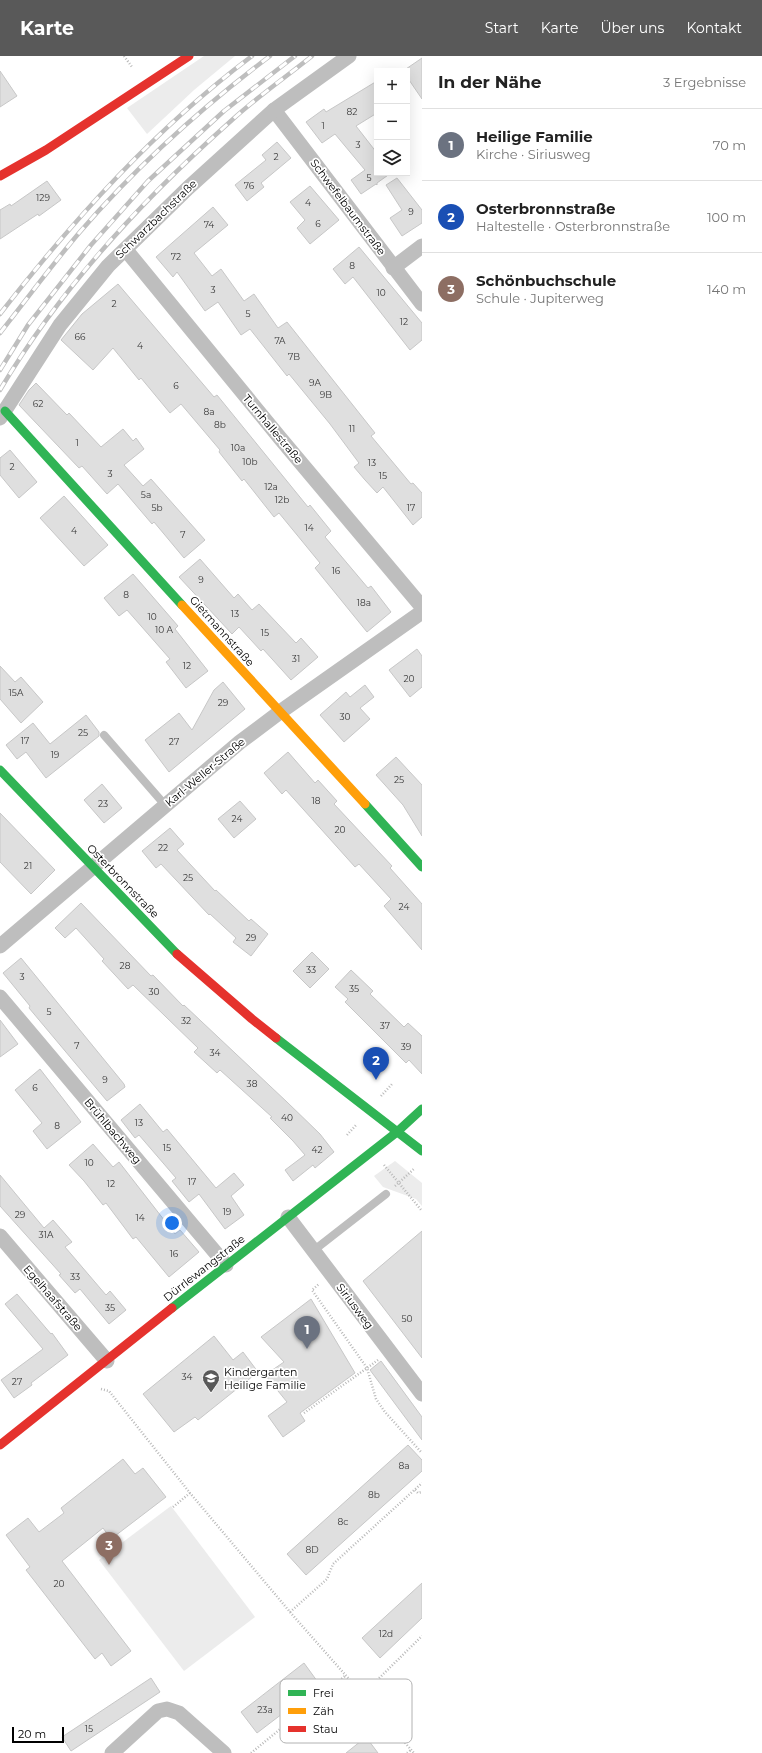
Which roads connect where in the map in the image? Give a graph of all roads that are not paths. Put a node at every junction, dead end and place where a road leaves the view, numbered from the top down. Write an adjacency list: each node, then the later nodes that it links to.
1 (189, 56): 4 (street)
2 (349, 56): 3 (street, Schwarzbachstraße)
3 (274, 110): 6 (street, Schwarzbachstraße); 7 (street, Schwefelbaumstraße)
4 (0, 176)
5 (422, 246): 7 (street)
6 (126, 250): 9 (street, Schwarzbachstraße); 10 (street, Turnhallestraße)
7 (393, 268): 8 (street, Schwefelbaumstraße)
8 (422, 304)
9 (2, 414): 12 (street, Gietmannstraße)
10 (422, 607)
11 (422, 612): 12 (street, Karl-Weller-Straße)
12 (280, 712): 15 (street, Karl-Weller-Straße); 17 (street, Gietmannstraße)
13 (104, 735): 15 (lane)
14 (0, 770): 16 (street, Osterbronnstraße)
15 (165, 805): 16 (street, Karl-Weller-Straße)
16 (92, 867): 18 (street, Karl-Weller-Straße); 21 (street, Osterbronnstraße)
17 (422, 867)
18 (0, 946)
19 (0, 997): 27 (street, Brühlbachweg)
20 (422, 1110): 21 (street, Dürrlewangstraße)
21 (397, 1132): 22 (street, Osterbronnstraße); 24 (street, Dürrlewangstraße)
22 (422, 1151)
23 (386, 1194): 26 (lane)
24 (288, 1217): 26 (street, Siriusweg); 27 (street, Dürrlewangstraße)
25 (0, 1236): 28 (street, Egelhaafstraße)
26 (313, 1251): 29 (street, Siriusweg)
27 (226, 1265): 28 (street, Dürrlewangstraße)
28 (107, 1361): 30 (street, Dürrlewangstraße)
29 (422, 1394)
30 (0, 1445)
31 (112, 1753): 32 (street)
32 (224, 1753)

